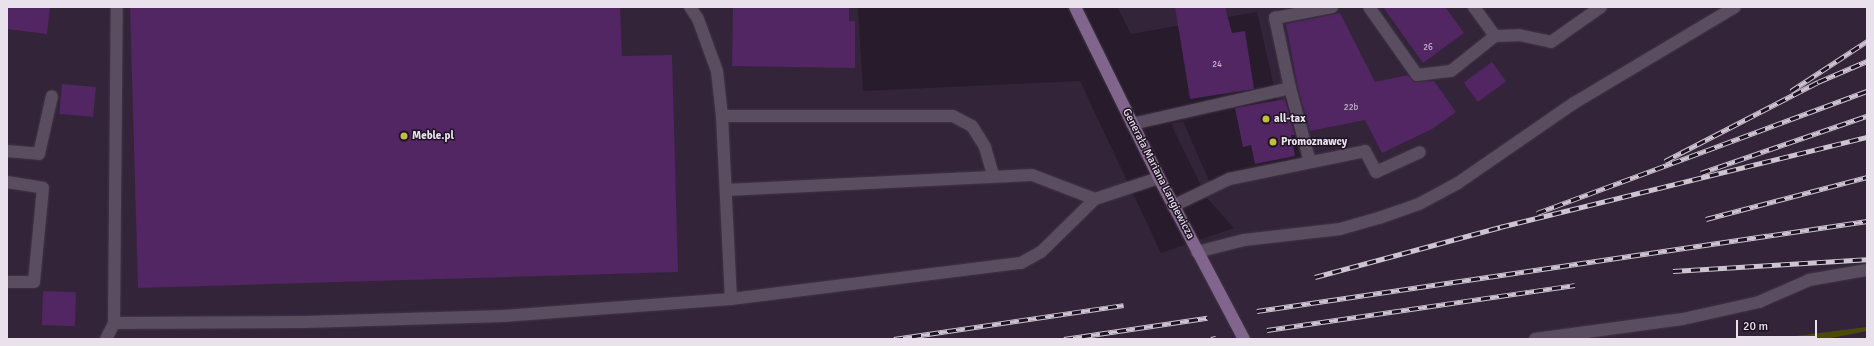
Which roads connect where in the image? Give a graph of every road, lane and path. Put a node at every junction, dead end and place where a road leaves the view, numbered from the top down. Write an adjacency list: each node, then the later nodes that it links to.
1 (117, 7): 27 (lane)
2 (690, 7): 12 (lane)
3 (1075, 7): 13 (street, Generała Mariana Langiewicza)
4 (1332, 7): 10 (lane)
5 (1369, 7): 9 (lane)
6 (1474, 7): 9 (lane)
7 (1601, 7): 9 (lane)
8 (1735, 7): 23 (lane)
9 (1495, 36)
10 (1290, 88): 13 (lane); 16 (lane)
11 (52, 96): 14 (lane)
12 (722, 116): 17 (lane); 20 (lane)
13 (1132, 124): 18 (street, Generała Mariana Langiewicza)
14 (7, 151)
15 (1420, 152): 16 (lane)
16 (1310, 162): 22 (lane)
17 (993, 175): 20 (lane); 21 (lane)
18 (1159, 178): 21 (lane); 22 (street, Generała Mariana Langiewicza)
19 (7, 182): 25 (lane)
20 (726, 190): 26 (lane)
21 (1095, 199): 26 (lane)
22 (1173, 206): 23 (street, Generała Mariana Langiewicza)
23 (1197, 252): 29 (street, Generała Mariana Langiewicza)
24 (1867, 270): 30 (lane)
25 (7, 282)
26 (731, 299): 27 (lane)
27 (114, 323): 28 (lane)
28 (106, 339)
29 (1244, 339)
30 (1535, 339)

